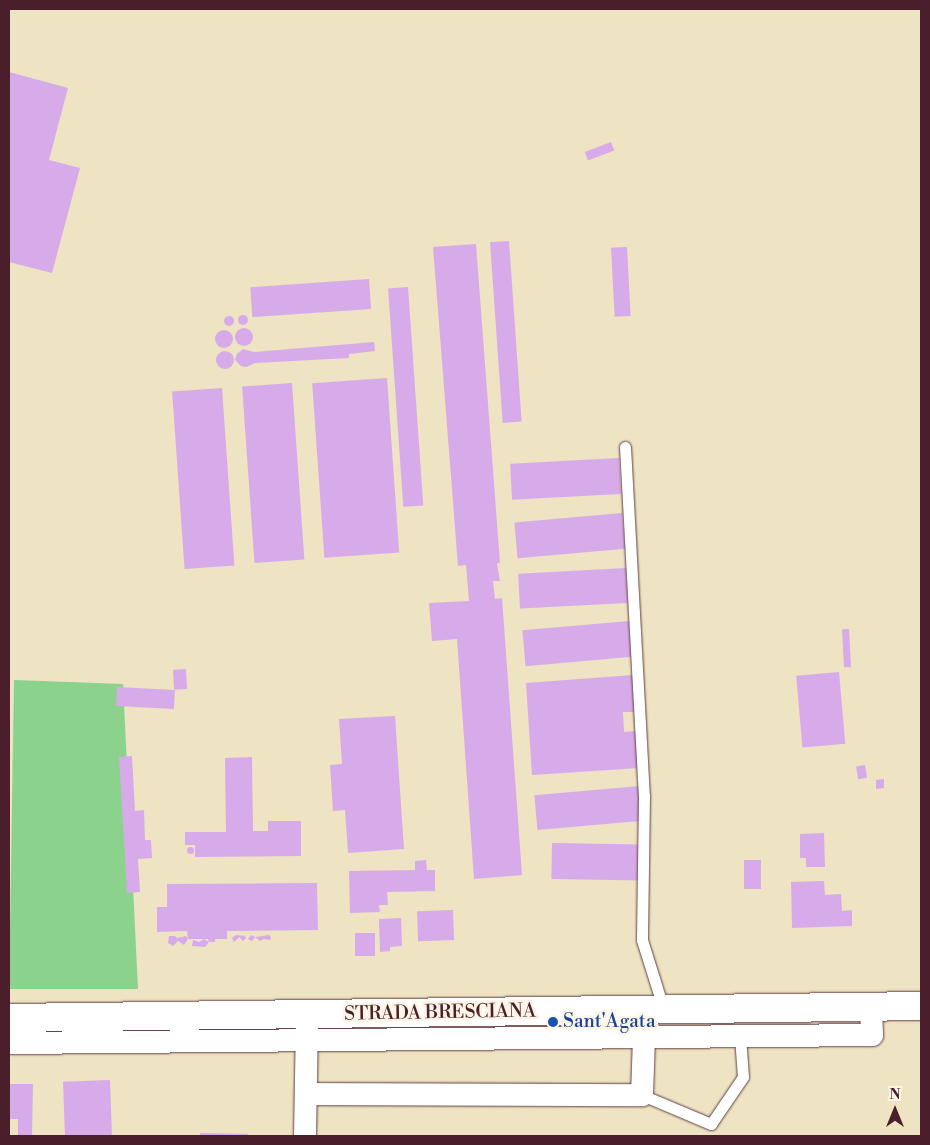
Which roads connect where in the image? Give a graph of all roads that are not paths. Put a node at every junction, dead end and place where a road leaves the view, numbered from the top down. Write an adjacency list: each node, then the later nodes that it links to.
1 (625, 447): 4 (lane)
2 (871, 1006): 3 (main road, STRADA BRESCIANA); 4 (main road, STRADA BRESCIANA); 7 (street, STRADA BRESCIANA)
3 (921, 1006)
4 (664, 1010): 6 (main road, STRADA BRESCIANA)
5 (9, 1018): 6 (main road, STRADA BRESCIANA)
6 (307, 1027): 8 (street, STRADA BRESCIANA); 9 (street, STRADA BRESCIANA); 10 (street)
7 (740, 1036): 8 (street, STRADA BRESCIANA); 11 (lane)
8 (644, 1037): 11 (street)
9 (9, 1043)
10 (306, 1094): 11 (street); 12 (street)
11 (642, 1095)
12 (305, 1136)

